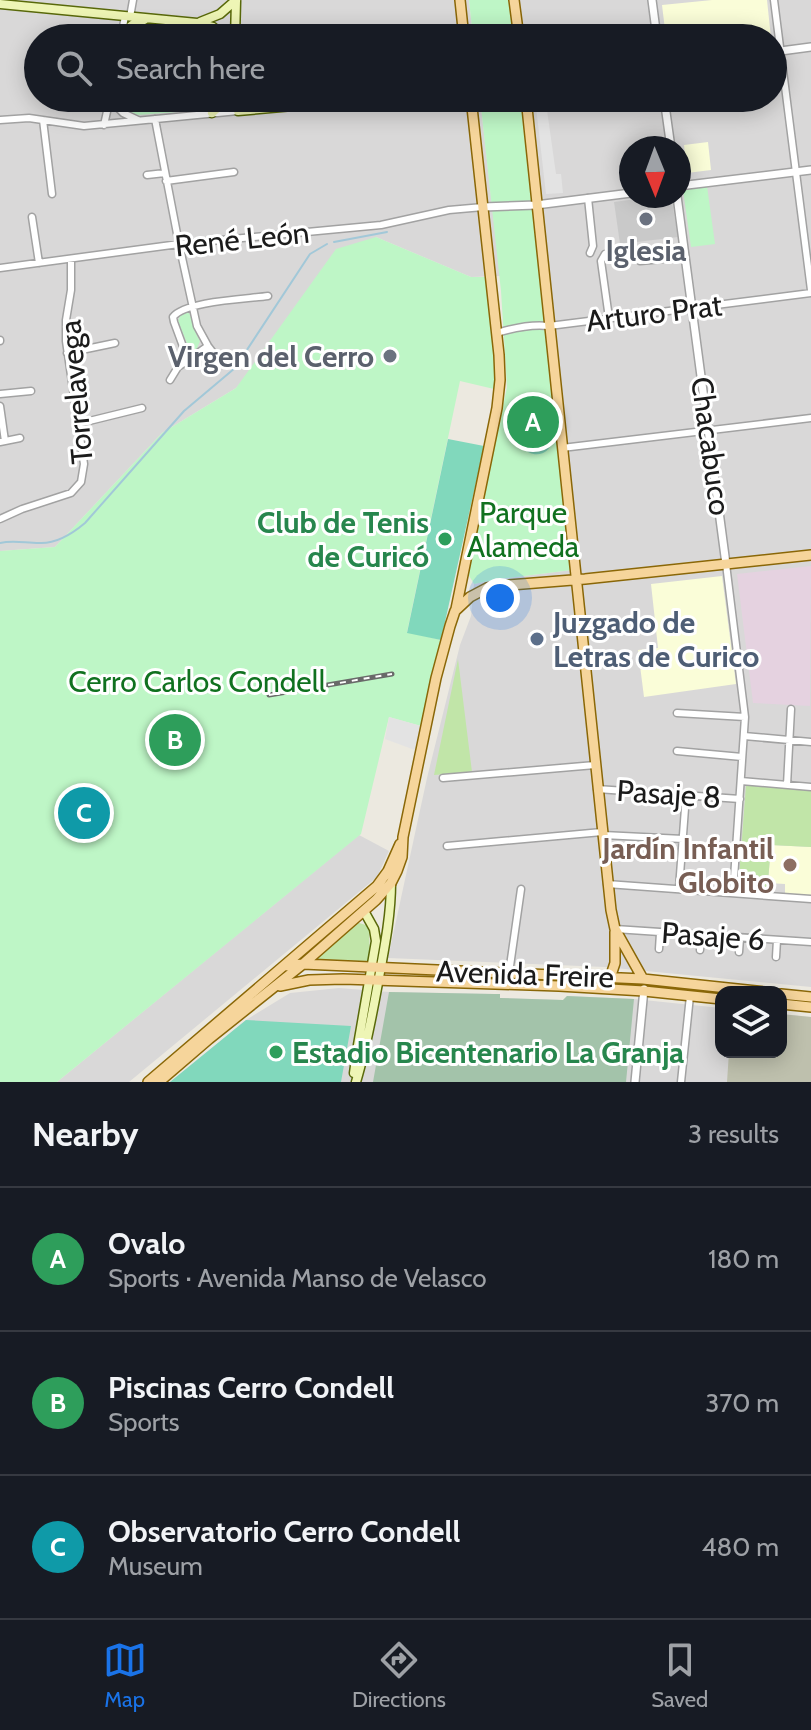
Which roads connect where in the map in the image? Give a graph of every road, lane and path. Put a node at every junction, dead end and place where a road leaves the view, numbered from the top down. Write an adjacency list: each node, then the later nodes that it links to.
1 (133, 0): 10 (street)
2 (236, 0): 12 (main road); 16 (main road)
3 (460, 0): 17 (main road)
4 (514, 0): 18 (main road)
5 (652, 0): 19 (street)
6 (774, 0): 20 (street)
7 (12, 2): 8 (main road); 9 (main road)
8 (25, 3): 10 (main road)
9 (0, 4)
10 (127, 16): 11 (main road); 13 (street)
11 (149, 19): 12 (main road); 14 (main road)
12 (197, 23): 15 (main road)
13 (125, 24)
14 (135, 24)
15 (201, 24)
16 (235, 24)
17 (463, 24)
18 (517, 24)
19 (655, 24)
20 (775, 24)
21 (811, 47): 22 (street)
22 (787, 51)
23 (107, 112): 35 (street)
24 (122, 112): 34 (street)
25 (225, 112): 30 (street)
26 (473, 112): 47 (main road)
27 (527, 112): 46 (main road)
28 (666, 112): 36 (street)
29 (787, 112): 38 (street)
30 (212, 113): 31 (street)
31 (155, 119): 34 (street); 41 (street)
32 (0, 120): 33 (street)
33 (43, 120): 35 (street); 43 (street)
34 (139, 120): 35 (street)
35 (104, 125)
36 (669, 136)
37 (811, 170): 38 (street)
38 (796, 171): 42 (street); 58 (street)
39 (234, 172): 41 (street)
40 (147, 175): 41 (street)
41 (166, 177): 50 (street)
42 (691, 184)
43 (52, 194)
44 (619, 194): 45 (street)
45 (588, 198): 46 (street); 51 (street)
46 (536, 205): 47 (street); 63 (main road)
47 (483, 207): 50 (street, René León); 64 (main road)
48 (679, 208): 53 (street, Chacabuco)
49 (32, 217): 56 (street)
50 (179, 244): 54 (street, René León); 60 (street)
51 (590, 253)
52 (605, 254): 62 (street)
53 (685, 257): 55 (street); 61 (street, Chacabuco)
54 (71, 259): 56 (street, René León); 67 (street, Torrelavega)
55 (640, 261)
56 (39, 263): 57 (street, René León)
57 (0, 268)
58 (811, 291): 61 (street, Arturo Prat)
59 (268, 296): 60 (street)
60 (192, 306): 66 (street); 69 (street)
61 (692, 308): 62 (street, Arturo Prat); 77 (street, Chacabuco)
62 (609, 318): 63 (street, Arturo Prat)
63 (549, 326): 64 (street, Arturo Prat); 80 (main road)
64 (497, 333): 84 (main road)
65 (115, 343): 67 (street)
66 (208, 346): 68 (street); 69 (street)
67 (67, 353): 76 (street, Torrelavega)
68 (218, 359)
69 (188, 360): 70 (street)
70 (170, 380)
71 (31, 391): 72 (street)
72 (0, 394)
73 (0, 406): 79 (street)
74 (142, 408): 76 (street)
75 (811, 418): 77 (street)
76 (77, 424): 81 (street, Torrelavega)
77 (709, 431): 80 (street); 83 (street, Chacabuco)
78 (20, 438): 79 (street)
79 (2, 441)
80 (562, 448): 85 (main road)
81 (0, 519)
82 (811, 555): 83 (main road)
83 (726, 564): 85 (main road); 90 (street, Chacabuco)
84 (464, 571): 86 (main road); 87 (main road)
85 (576, 580): 86 (main road); 96 (main road)
86 (476, 593): 87 (main road)
87 (455, 611): 105 (main road)
88 (791, 709): 92 (street)
89 (677, 713): 90 (street)
90 (745, 717): 91 (street, Chacabuco)
91 (744, 736): 92 (street); 95 (street, Chacabuco)
92 (790, 741): 93 (street); 99 (street)
93 (811, 742)
94 (677, 751): 95 (street)
95 (742, 757): 98 (street, Chacabuco)
96 (595, 765): 97 (street); 101 (main road)
97 (443, 778)
98 (741, 781): 99 (street); 103 (street, Chacabuco)
99 (787, 785): 100 (street)
100 (811, 787)
101 (597, 789): 102 (street, Pasaje 8); 104 (main road)
102 (686, 795): 103 (street, Pasaje 8); 106 (street)
103 (740, 799): 112 (street, Chacabuco)
104 (602, 834): 106 (street); 107 (street); 109 (main road)
105 (403, 837): 108 (main road); 113 (main road)
106 (683, 839): 110 (street)
107 (447, 846)
108 (391, 883): 115 (main road); 128 (main road)
109 (607, 884): 110 (street); 116 (main road)
110 (679, 888): 112 (street)
111 (521, 889): 129 (street)
112 (733, 893): 114 (street)
113 (367, 895): 115 (main road); 127 (main road)
114 (811, 899)
115 (364, 911): 126 (main road); 128 (main road)
116 (615, 929): 117 (street, Pasaje 6); 130 (main road); 131 (main road)
117 (660, 933): 118 (street, Pasaje 6); 122 (street)
118 (701, 935): 119 (street, Pasaje 6); 123 (street)
119 (740, 938): 120 (street, Pasaje 6); 124 (street)
120 (777, 940): 121 (street, Pasaje 6); 125 (street)
121 (811, 942)
122 (659, 949)
123 (700, 950)
124 (739, 952)
125 (776, 957)
126 (303, 964): 127 (main road, Avenida Freire); 128 (main road, Avenida Freire); 133 (main road)
127 (284, 966): 142 (main road)
128 (377, 967): 129 (main road, Avenida Freire); 132 (main road)
129 (509, 973): 130 (main road, Avenida Freire)
130 (610, 978): 131 (main road, Avenida Freire)
131 (643, 979): 134 (main road, Avenida Freire); 135 (street)
132 (374, 980): 133 (main road, Avenida Freire); 135 (main road, Avenida Freire); 144 (main road)
133 (276, 987): 143 (main road)
134 (715, 987)
135 (644, 991): 137 (main road, Avenida Freire); 145 (street)
136 (787, 995): 138 (main road)
137 (690, 996): 139 (main road, Avenida Freire); 146 (street)
138 (811, 997)
139 (715, 998)
140 (787, 1005): 141 (main road)
141 (811, 1007)
142 (148, 1082)
143 (159, 1082)
144 (355, 1082)
145 (635, 1082)
146 (681, 1082)

